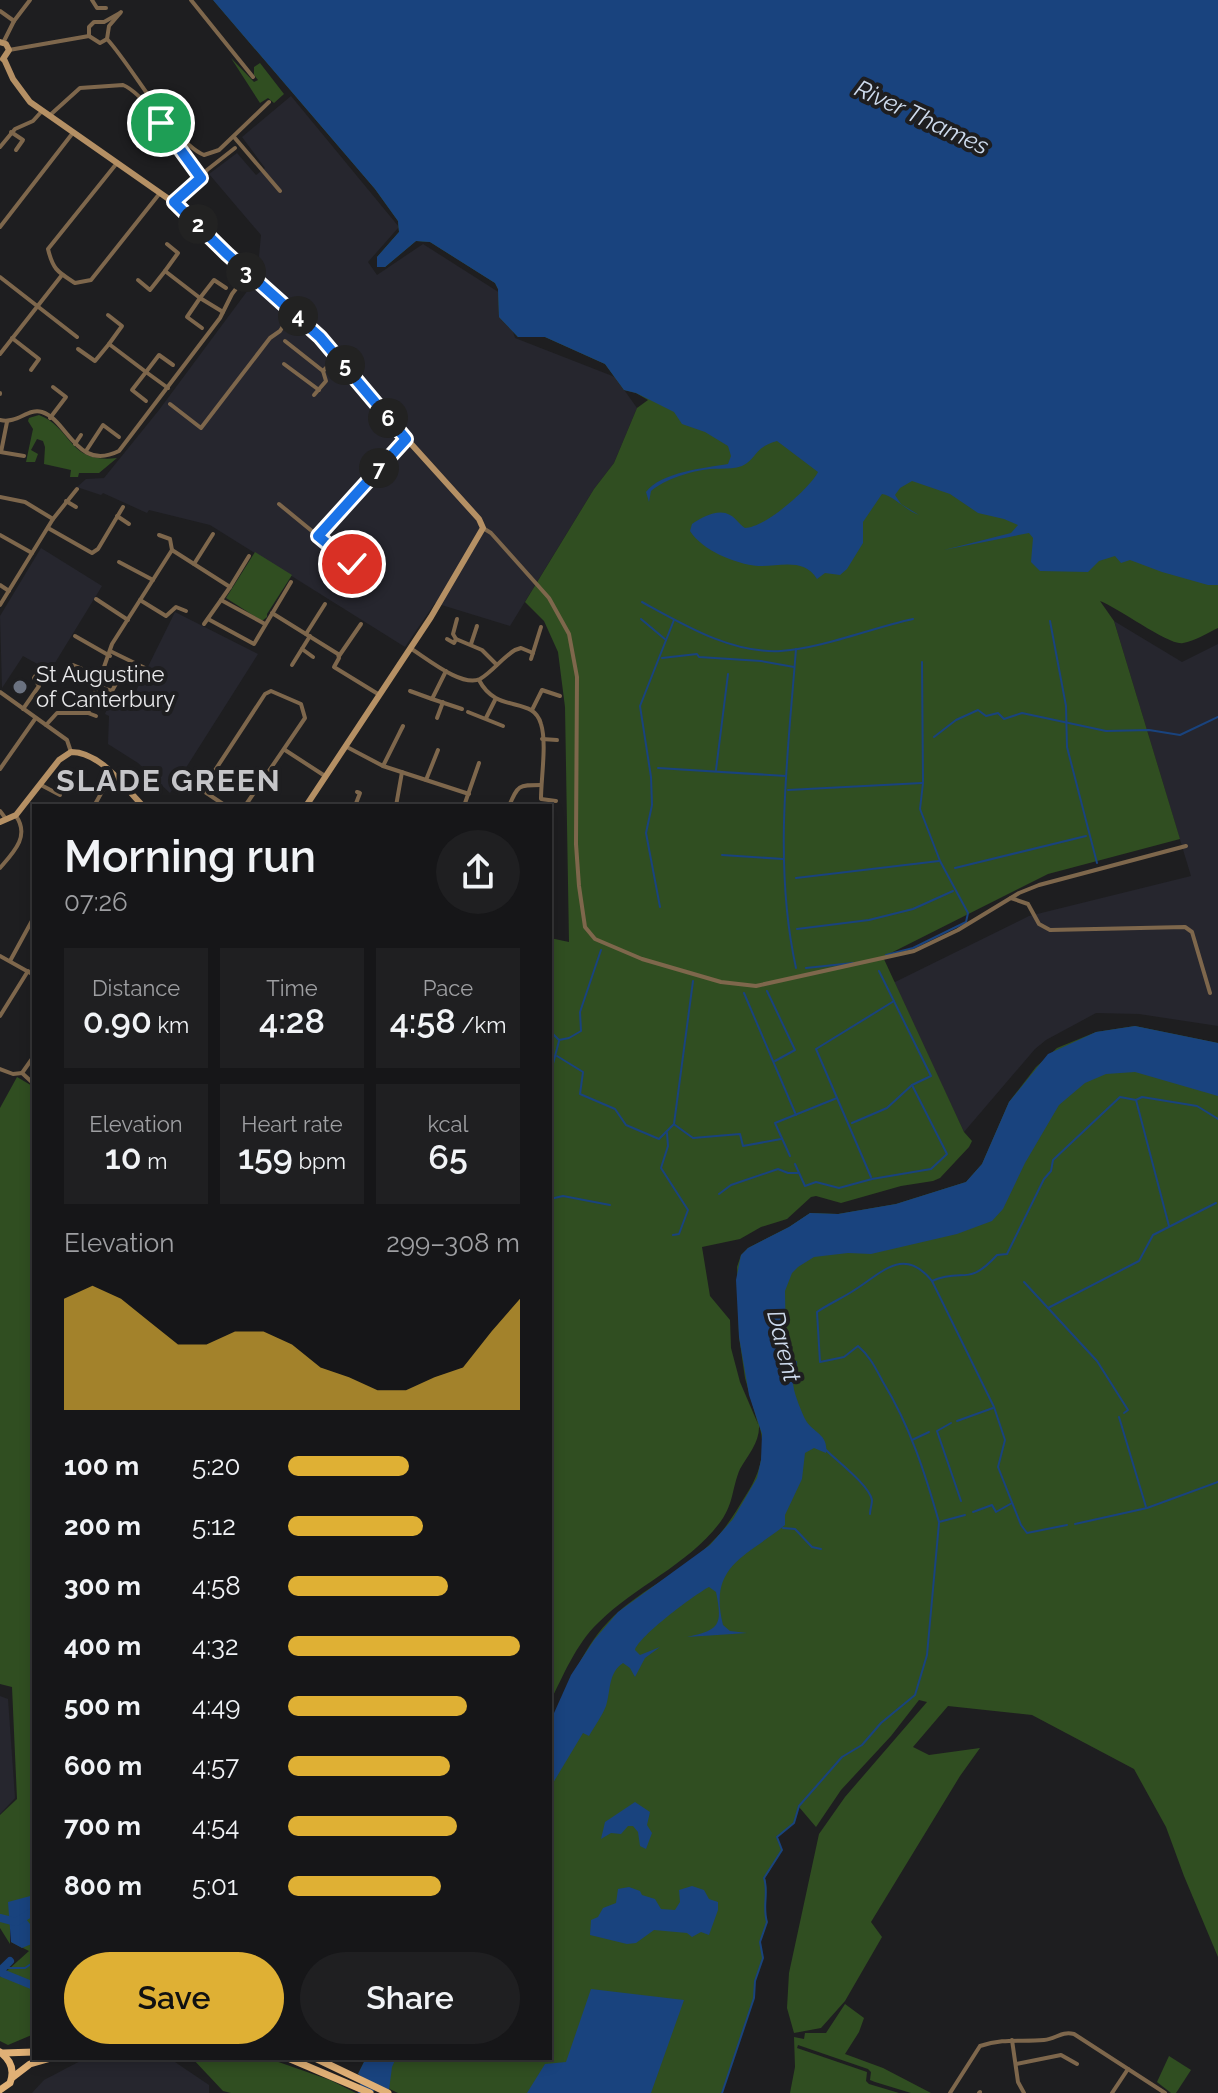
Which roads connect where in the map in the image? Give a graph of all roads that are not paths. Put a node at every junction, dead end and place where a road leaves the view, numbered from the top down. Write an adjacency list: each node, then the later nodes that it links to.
1 (30, 0): 6 (street)
2 (92, 0): 4 (street)
3 (191, 0): 12 (street)
4 (106, 8)
5 (0, 11): 6 (street)
6 (14, 21): 9 (street)
7 (89, 36): 8 (street); 8 (street); 10 (street)
8 (107, 39): 20 (street)
9 (2, 43): 10 (street)
10 (9, 50): 11 (street)
11 (2, 59): 14 (street)
12 (253, 77)
13 (269, 102): 20 (street)
14 (46, 114): 15 (street); 17 (street); 18 (street)
15 (161, 123): 19 (street); 26 (street)
16 (139, 131): 19 (street)
17 (11, 132): 22 (street); 24 (street)
18 (72, 134): 25 (street); 30 (street)
19 (147, 134): 21 (street)
20 (234, 137): 27 (street)
21 (138, 146)
22 (0, 147)
23 (235, 148): 26 (street)
24 (16, 150)
25 (117, 163): 28 (street); 34 (street)
26 (201, 178): 29 (street)
27 (280, 191)
28 (160, 193): 29 (street); 34 (street)
29 (174, 202): 33 (street)
30 (0, 227)
31 (167, 244): 32 (street)
32 (165, 271): 36 (street); 38 (street)
33 (248, 273): 40 (street); 41 (street)
34 (62, 275): 39 (street)
35 (0, 277): 39 (street)
36 (138, 280)
37 (226, 288): 38 (street)
38 (200, 298): 40 (street); 43 (street)
39 (38, 306): 44 (street); 45 (street)
40 (223, 312): 57 (street)
41 (292, 312): 50 (street); 61 (street)
42 (108, 315): 47 (street)
43 (202, 328)
44 (77, 337)
45 (12, 338): 49 (street); 53 (street)
46 (285, 341): 54 (street)
47 (109, 344): 48 (street); 55 (street)
48 (78, 349)
49 (0, 354)
50 (337, 356): 54 (street); 67 (street)
51 (284, 364): 58 (street)
52 (173, 365): 55 (street)
53 (31, 370)
54 (323, 371): 58 (street)
55 (146, 372): 57 (street); 60 (street)
56 (53, 387): 62 (street)
57 (168, 388): 69 (street)
58 (319, 390): 59 (street)
59 (314, 395)
60 (146, 401)
61 (170, 404)
62 (50, 418): 64 (street); 68 (street)
63 (0, 420): 64 (street)
64 (7, 422): 70 (street)
65 (81, 435): 68 (street)
66 (119, 437): 69 (street)
67 (406, 439): 82 (street); 86 (street)
68 (75, 444): 69 (street)
69 (86, 451)
70 (1, 452): 71 (street)
71 (24, 456)
72 (77, 489): 74 (street)
73 (0, 497): 79 (street)
74 (66, 501): 76 (street); 79 (street)
75 (279, 504): 86 (street)
76 (76, 507)
77 (123, 507): 78 (street)
78 (117, 516): 80 (street); 81 (street)
79 (53, 519): 81 (street)
80 (129, 524)
81 (48, 528): 88 (street)
82 (483, 528): 118 (street); 185 (street)
83 (213, 534): 91 (street)
84 (0, 535): 88 (street)
85 (159, 535): 87 (street)
86 (318, 536): 92 (street)
87 (172, 550): 91 (street); 93 (street)
88 (32, 553): 97 (street)
89 (249, 556): 96 (street)
90 (119, 562): 93 (street)
91 (194, 564): 96 (street)
92 (352, 564)
93 (153, 580): 99 (street)
94 (291, 582): 104 (street)
95 (0, 585): 97 (street)
96 (230, 587): 100 (street)
97 (9, 591): 102 (street)
98 (96, 599): 107 (street)
99 (140, 600): 103 (street); 107 (street)
100 (221, 600): 105 (street); 109 (street)
101 (325, 604): 113 (street)
102 (0, 605)
103 (186, 611)
104 (272, 613): 109 (street); 113 (street)
105 (208, 619): 108 (street); 109 (street)
106 (457, 619): 116 (street)
107 (128, 620): 120 (street)
108 (204, 624)
109 (265, 624)
110 (361, 624): 121 (street)
111 (477, 626): 117 (street)
112 (541, 627): 123 (street)
113 (308, 635): 119 (street); 121 (street)
114 (75, 636): 120 (street)
115 (447, 639): 116 (street)
116 (456, 639): 117 (street)
117 (471, 644): 123 (street)
118 (410, 648): 128 (street); 135 (street)
119 (302, 649): 122 (street); 125 (street)
120 (110, 654): 127 (street); 129 (street)
121 (339, 656): 135 (street)
122 (313, 657)
123 (496, 664): 131 (street)
124 (73, 665): 129 (street)
125 (292, 665)
126 (41, 668): 140 (street)
127 (147, 669)
128 (446, 671): 131 (street); 137 (street)
129 (99, 676): 132 (street)
130 (118, 680): 132 (street)
131 (479, 680): 138 (street)
132 (96, 686): 144 (street)
133 (410, 691): 137 (street)
134 (0, 692): 140 (street)
135 (378, 694): 154 (street)
136 (560, 696): 142 (street)
137 (432, 699): 139 (street)
138 (495, 700): 142 (street); 148 (street)
139 (443, 702): 141 (street); 147 (street)
140 (23, 709): 146 (street)
141 (462, 709)
142 (532, 710): 152 (street)
143 (468, 712): 148 (street)
144 (88, 713): 145 (street); 149 (street)
145 (96, 716)
146 (36, 718): 149 (street); 160 (street)
147 (437, 718)
148 (486, 718): 151 (street)
149 (46, 725): 157 (street)
150 (403, 726): 159 (street)
151 (503, 726)
152 (542, 739): 153 (street); 166 (street)
153 (557, 740)
154 (345, 746): 159 (street); 163 (street)
155 (285, 750): 163 (street); 173 (street); 174 (street)
156 (438, 750): 164 (street)
157 (71, 752): 162 (street); 165 (street)
158 (479, 763): 168 (street)
159 (383, 766): 161 (street)
160 (0, 769)
161 (402, 772): 164 (street); 177 (street)
162 (112, 774): 171 (street); 172 (street)
163 (325, 776): 175 (street)
164 (426, 780): 168 (street)
165 (41, 785): 169 (street); 181 (street)
166 (541, 785): 170 (street); 179 (street)
167 (360, 793): 176 (street)
168 (469, 794): 178 (street)
169 (60, 795)
170 (556, 801)
171 (95, 804)
172 (141, 804)
173 (223, 804)
174 (246, 804)
175 (307, 804)
176 (356, 804)
177 (396, 804)
178 (465, 804)
179 (510, 804)
180 (0, 811): 182 (street)
181 (16, 815): 182 (street); 184 (street)
182 (3, 821)
183 (1186, 846): 185 (street)
184 (0, 868)
185 (1011, 898): 191 (street)
186 (32, 921): 188 (street)
187 (0, 956): 188 (street)
188 (10, 961): 189 (street)
189 (28, 971): 190 (street); 192 (street)
190 (32, 974)
191 (1210, 993)
192 (1, 1014)
193 (32, 1059): 195 (street)
194 (0, 1069): 195 (street)
195 (22, 1073): 196 (street)
196 (32, 1082)
197 (1012, 2040): 203 (street); 205 (street); 212 (street)
198 (1, 2052): 199 (main road); 207 (main road)
199 (32, 2052)
200 (45, 2060): 207 (main road)
201 (294, 2060): 206 (main road)
202 (318, 2060): 206 (main road)
203 (1016, 2064): 204 (street); 213 (street)
204 (1077, 2064)
205 (1128, 2069): 214 (street); 215 (street)
206 (349, 2078): 210 (main road); 211 (main road)
207 (11, 2081): 208 (main road); 209 (main road)
208 (0, 2090)
209 (10, 2093)
210 (370, 2093)
211 (388, 2093)
212 (950, 2093)
213 (1024, 2093)
214 (1112, 2093)
215 (1165, 2093)

